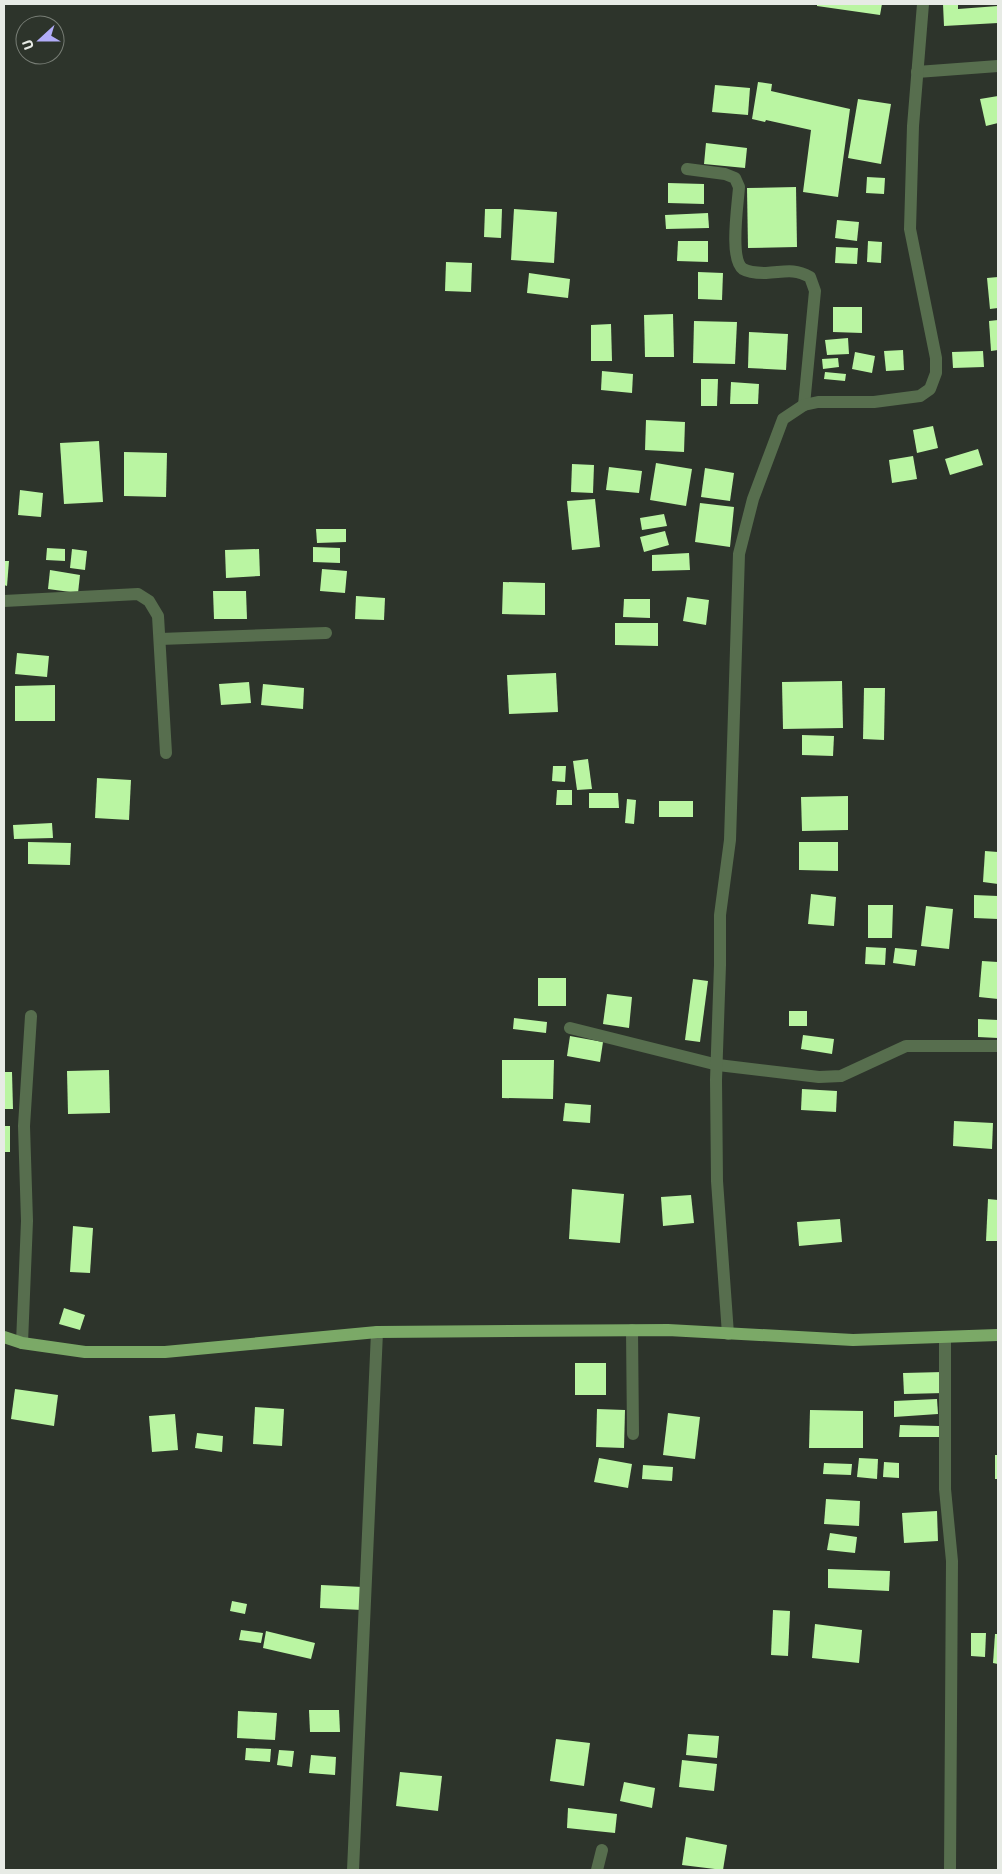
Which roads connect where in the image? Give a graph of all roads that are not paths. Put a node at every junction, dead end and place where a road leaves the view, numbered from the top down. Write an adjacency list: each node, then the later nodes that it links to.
1 (923, 4): 3 (street)
2 (998, 66): 3 (street)
3 (917, 72): 5 (street)
4 (687, 169): 5 (street)
5 (804, 405): 13 (street)
6 (4, 601): 8 (street)
7 (326, 633): 8 (street)
8 (160, 639): 9 (street)
9 (166, 753)
10 (31, 1016): 20 (street)
11 (570, 1028): 13 (street)
12 (998, 1046): 13 (street)
13 (718, 1065): 16 (street)
14 (632, 1330): 15 (main road); 16 (main road); 21 (street)
15 (376, 1332): 20 (main road); 23 (street)
16 (728, 1334): 19 (main road)
17 (998, 1335): 19 (main road)
18 (4, 1337): 20 (main road)
19 (945, 1337): 25 (street)
20 (22, 1343)
21 (633, 1434)
22 (602, 1850): 24 (street)
23 (353, 1870)
24 (598, 1870)
25 (950, 1870)

